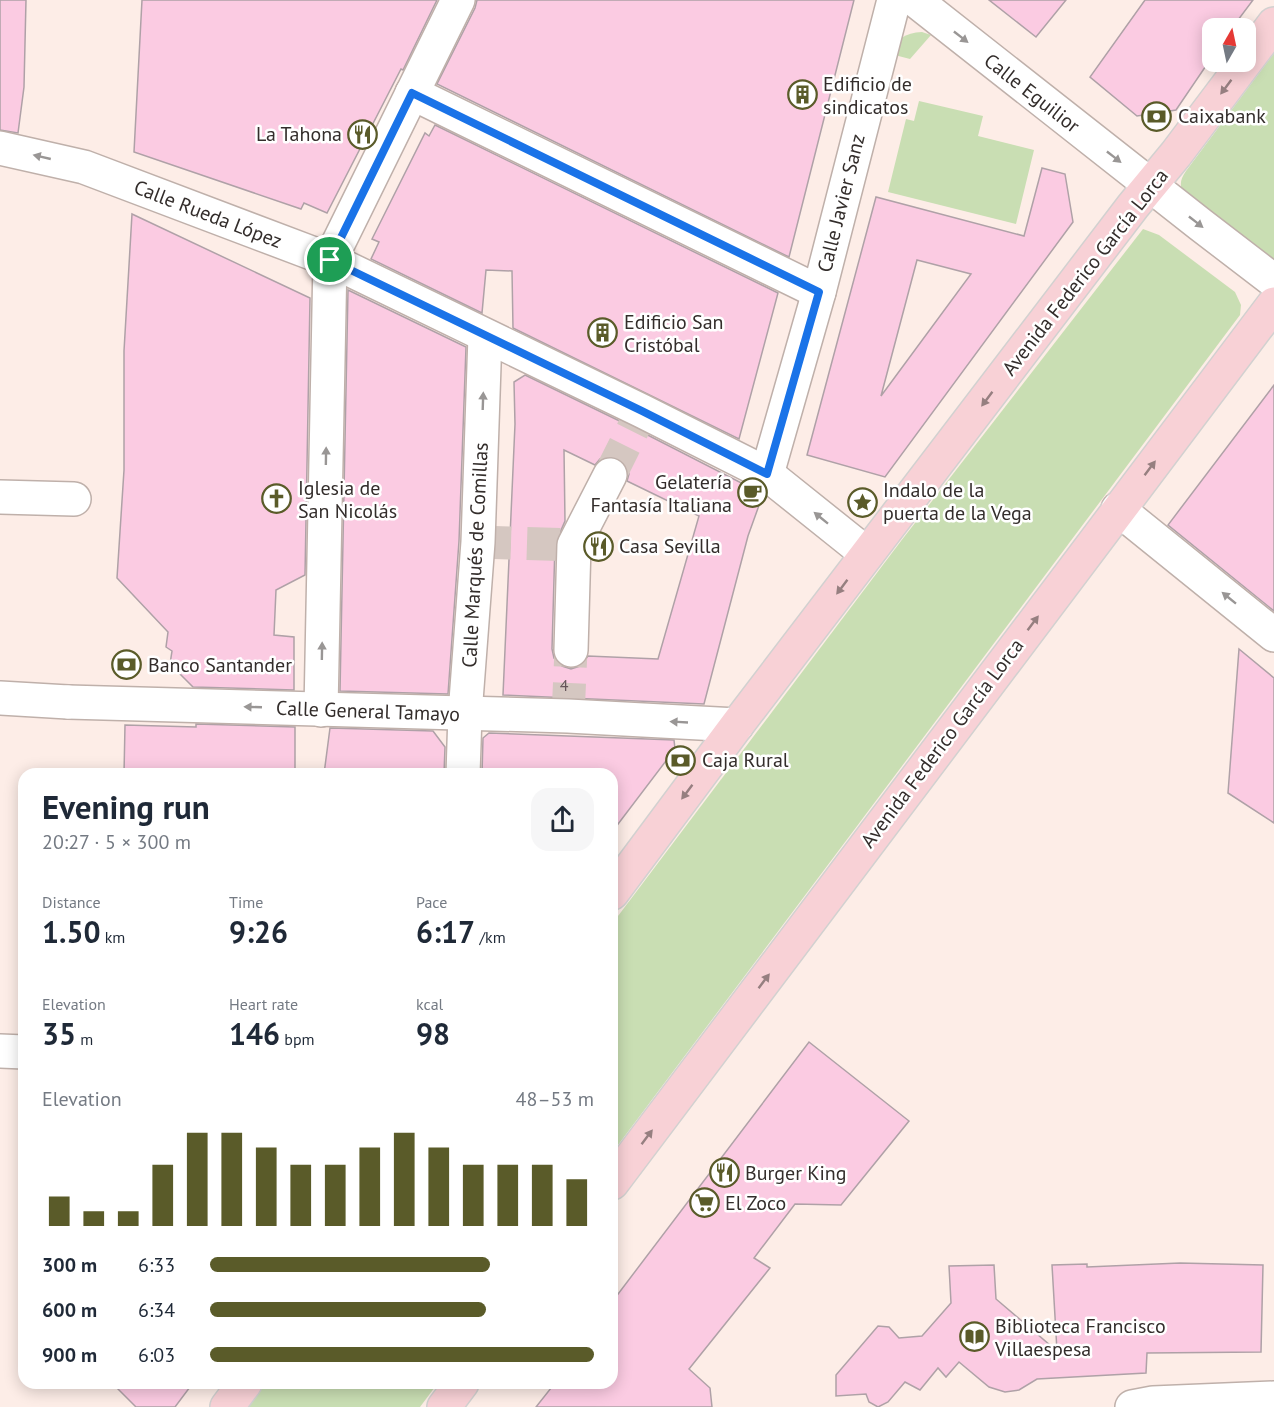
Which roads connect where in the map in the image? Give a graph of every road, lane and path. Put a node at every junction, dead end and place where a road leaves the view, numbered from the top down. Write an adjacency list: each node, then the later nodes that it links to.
1 (458, 0): 6 (street)
2 (894, 0): 5 (street, Calle Javier Sanz)
3 (921, 5): 5 (street); 8 (street, Calle Eguilior, one-way to 8)
4 (1274, 24): 8 (main road, Avenida Federico García Lorca, one-way to 8)
5 (884, 38): 11 (street, Calle Javier Sanz)
6 (412, 93): 9 (street); 11 (street)
7 (0, 147): 9 (street, Calle Rueda López, one-way to 7)
8 (1150, 186): 10 (street, Calle Eguilior, one-way to 10); 19 (main road, Avenida Federico García Lorca, one-way to 19)
9 (330, 260): 13 (street, Calle Rueda López); 23 (street, one-way to 9)
10 (1274, 281)
11 (819, 292): 14 (street, Calle Javier Sanz)
12 (1274, 304): 18 (main road, Avenida Federico García Lorca, one-way to 12)
13 (486, 336): 14 (street, Calle Rueda López); 24 (street, Calle Marqués de Comillas, one-way to 13)
14 (767, 474): 19 (street, Calle Rueda López, one-way to 14)
15 (610, 475): 21 (street)
16 (0, 497): 17 (street)
17 (74, 499)
18 (1118, 509): 20 (street, one-way to 18); 30 (main road, Avenida Federico García Lorca, one-way to 18)
19 (867, 554): 25 (main road, Avenida Federico García Lorca, one-way to 25)
20 (1274, 635)
21 (571, 650)
22 (0, 698): 23 (street, Calle General Tamayo, one-way to 22)
23 (321, 710): 24 (street, Calle General Tamayo)
24 (465, 714): 25 (street, Calle General Tamayo, one-way to 24); 26 (street, Calle Marqués de Comillas)
25 (737, 725): 27 (main road, Avenida Federico García Lorca, one-way to 27)
26 (463, 768)
27 (618, 885)
28 (0, 1051): 29 (street)
29 (18, 1052)
30 (618, 1176)
31 (240, 1389): 34 (main road)
32 (458, 1389): 35 (main road)
33 (1274, 1398): 36 (street)
34 (227, 1407)
35 (444, 1407)
36 (1132, 1407)

